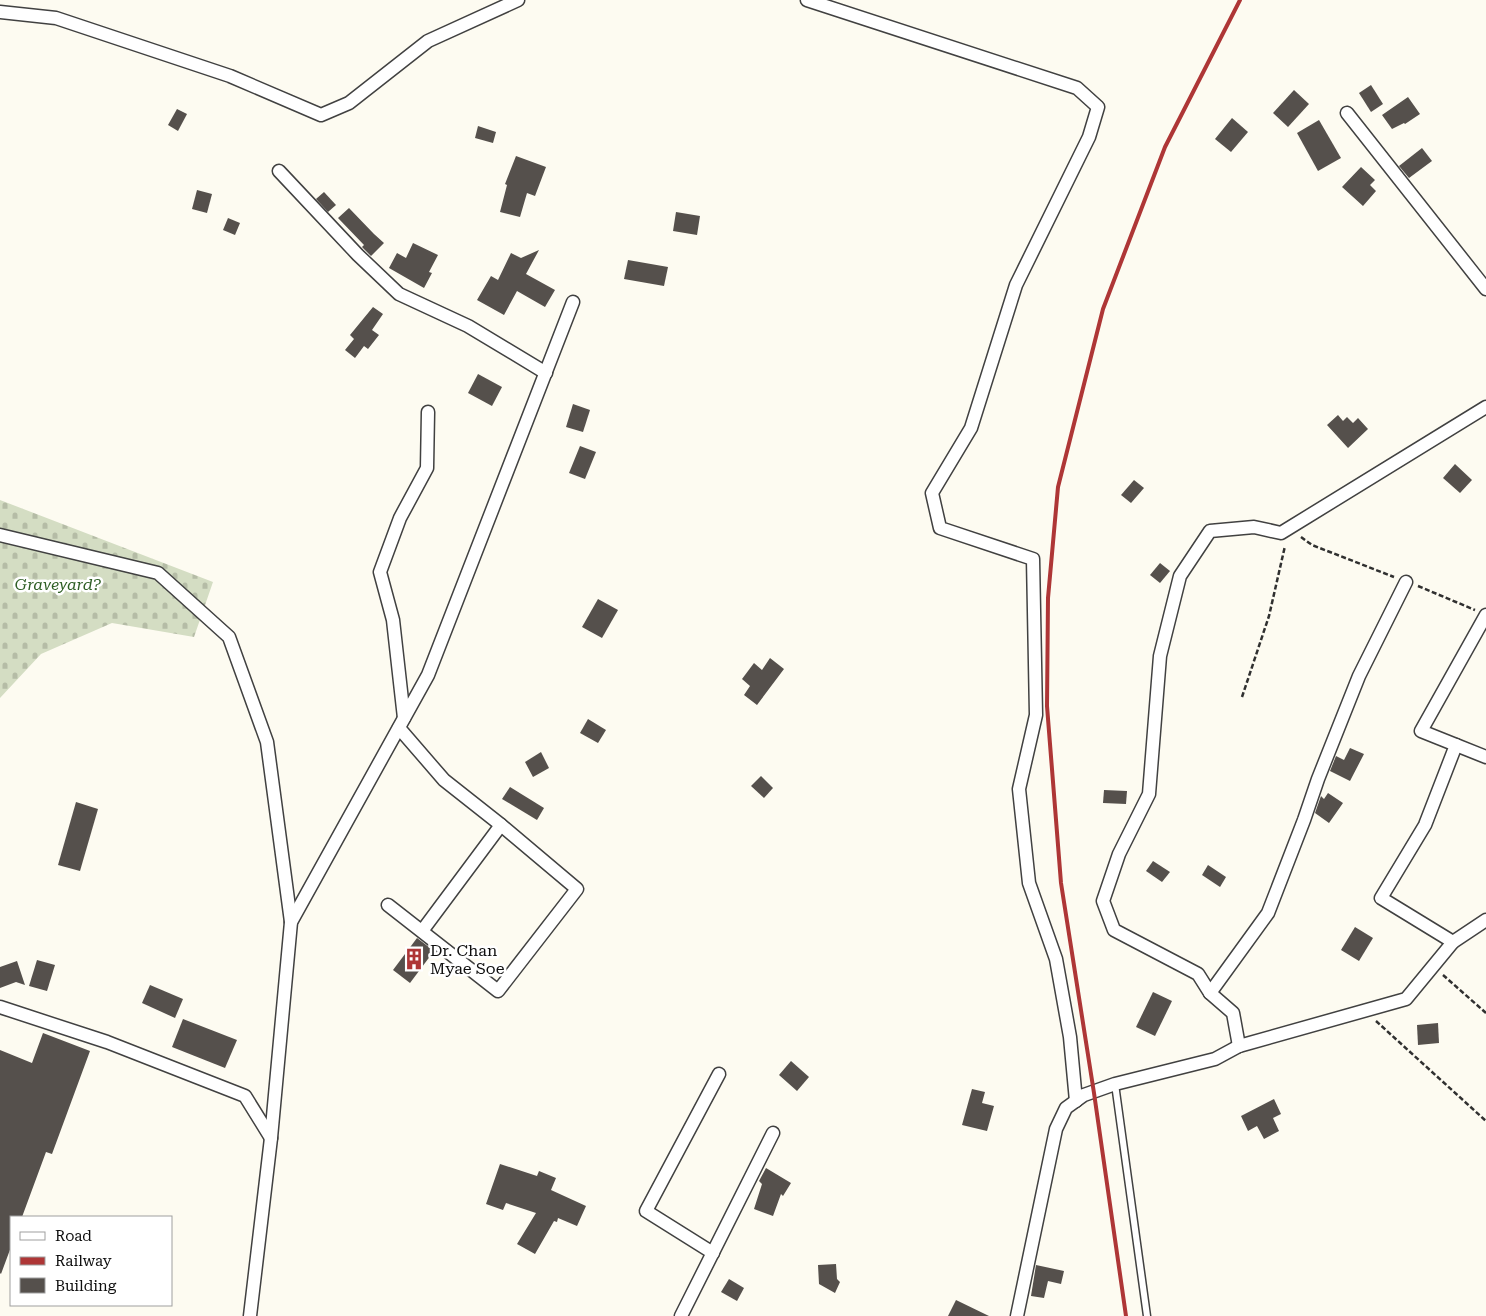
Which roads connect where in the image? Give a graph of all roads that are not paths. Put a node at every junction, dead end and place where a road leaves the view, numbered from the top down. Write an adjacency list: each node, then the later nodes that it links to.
1 (518, 0): 3 (street)
2 (807, 0): 28 (street)
3 (0, 12)
4 (1347, 113): 6 (street)
5 (279, 172): 8 (street)
6 (1486, 289)
7 (573, 302): 8 (street)
8 (546, 373): 14 (street)
9 (1486, 407): 23 (street)
10 (428, 412): 14 (street)
11 (0, 535): 20 (street)
12 (1406, 582): 23 (street)
13 (1486, 614): 15 (street)
14 (402, 723): 17 (street); 20 (street)
15 (1456, 745): 16 (street); 22 (street)
16 (1486, 757)
17 (501, 826): 21 (street); 21 (street)
18 (388, 905): 21 (street)
19 (1486, 920): 22 (street)
20 (291, 922): 30 (street)
21 (422, 931)
22 (1452, 942): 25 (street)
23 (1210, 993): 25 (street)
24 (0, 1007): 30 (street)
25 (1239, 1046): 27 (street)
26 (719, 1074): 31 (street)
27 (1115, 1084): 28 (street); 35 (lane)
28 (1076, 1102): 34 (street)
29 (773, 1133): 31 (street)
30 (271, 1138): 32 (street)
31 (713, 1253): 33 (street)
32 (250, 1316)
33 (681, 1316)
34 (1017, 1316)
35 (1147, 1316)

